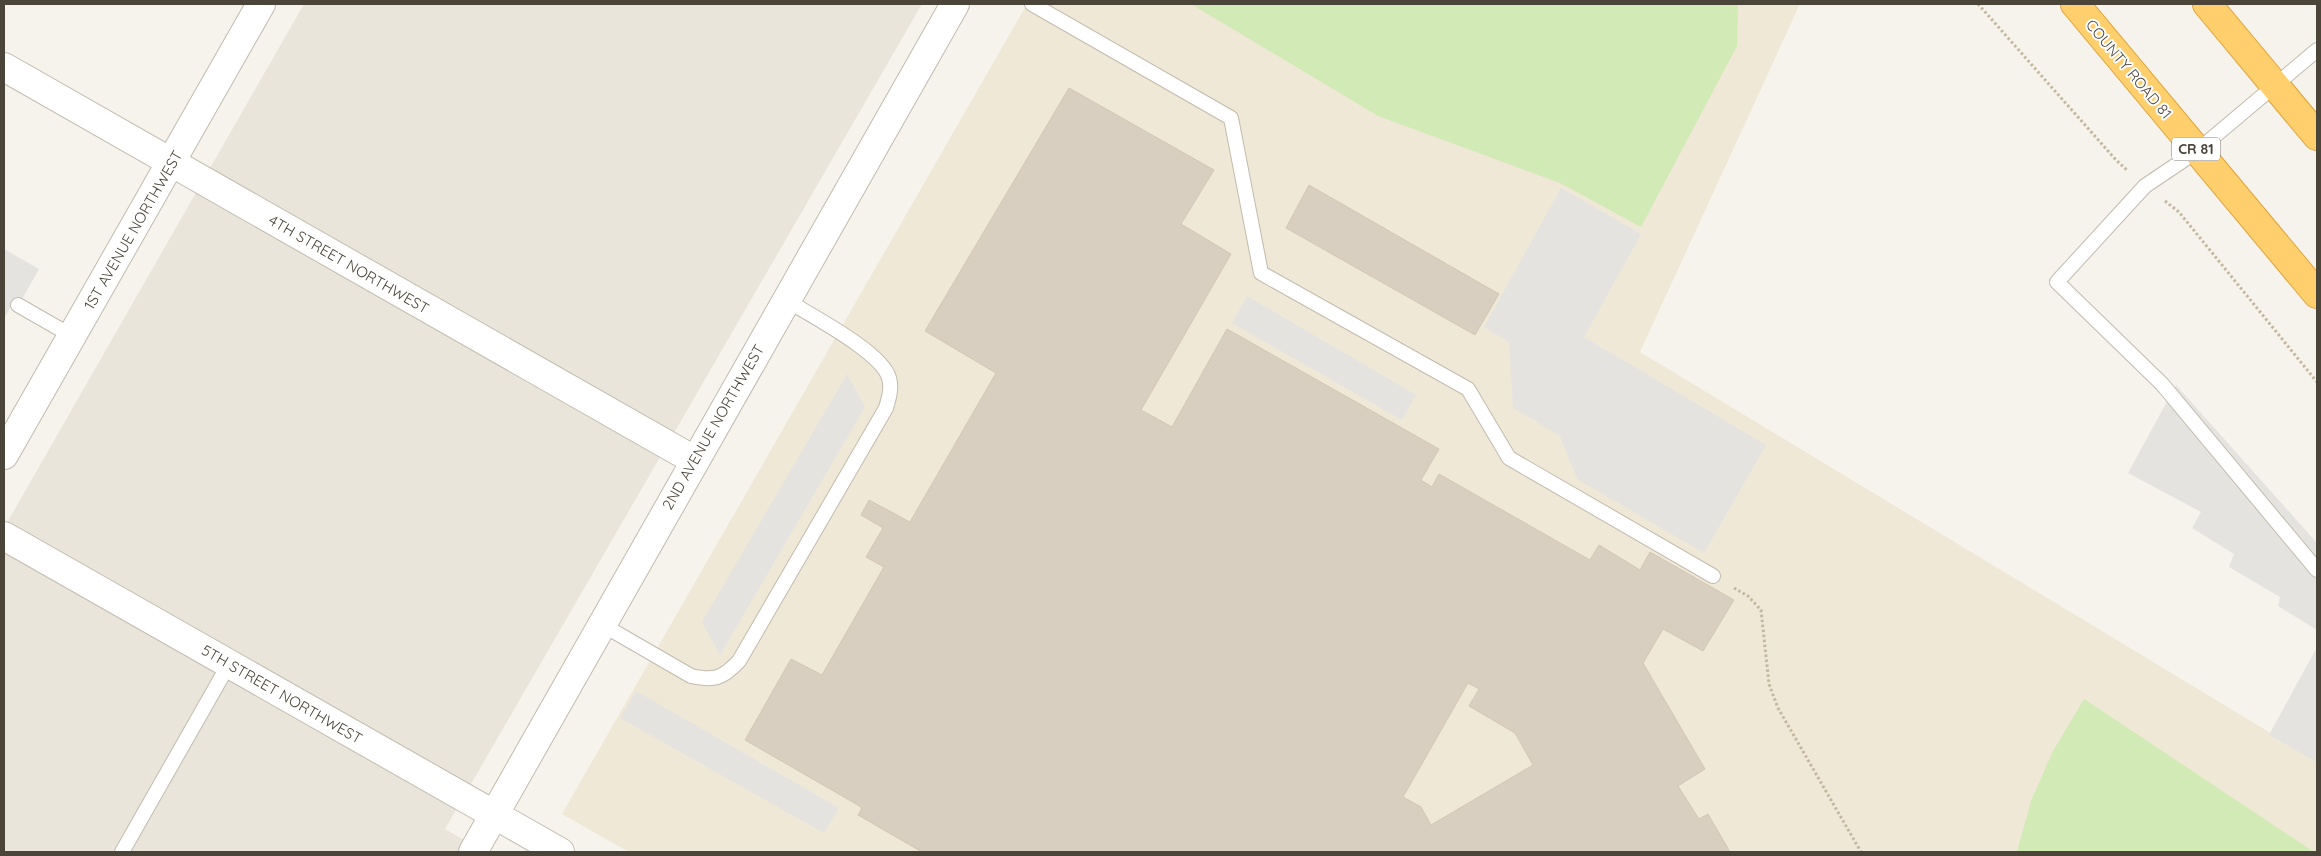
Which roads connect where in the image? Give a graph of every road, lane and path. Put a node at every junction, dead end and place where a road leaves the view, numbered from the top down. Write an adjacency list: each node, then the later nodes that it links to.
1 (261, 4): 11 (street, 1ST AVENUE NORTHWEST)
2 (954, 4): 13 (street, 2ND AVENUE NORTHWEST)
3 (1032, 4): 21 (lane)
4 (2075, 4): 10 (highway, COUNTY ROAD 81 / CR 81)
5 (2207, 4): 8 (highway)
6 (2317, 50): 8 (lane)
7 (4, 67): 11 (street, 4TH STREET NORTHWEST)
8 (2275, 86): 9 (highway); 10 (lane)
9 (2317, 136)
10 (2197, 151): 12 (highway, COUNTY ROAD 81 / CR 81); 20 (lane)
11 (171, 163): 15 (street, 1ST AVENUE NORTHWEST); 18 (street, 4TH STREET NORTHWEST)
12 (2317, 294)
13 (786, 300): 18 (street, 2ND AVENUE NORTHWEST); 22 (lane)
14 (18, 305): 15 (lane)
15 (72, 336): 16 (street, 1ST AVENUE NORTHWEST)
16 (11, 427): 17 (street, 1ST AVENUE NORTHWEST)
17 (4, 456)
18 (694, 460): 22 (street, 2ND AVENUE NORTHWEST)
19 (4, 536): 23 (street, 5TH STREET NORTHWEST)
20 (2317, 570)
21 (1713, 576): 28 (path)
22 (601, 624): 24 (street, 2ND AVENUE NORTHWEST)
23 (229, 664): 24 (street, 5TH STREET NORTHWEST); 25 (lane)
24 (494, 815): 26 (street, 2ND AVENUE NORTHWEST); 27 (street, 5TH STREET NORTHWEST)
25 (122, 852)
26 (473, 852)
27 (560, 852)
28 (1861, 852)

